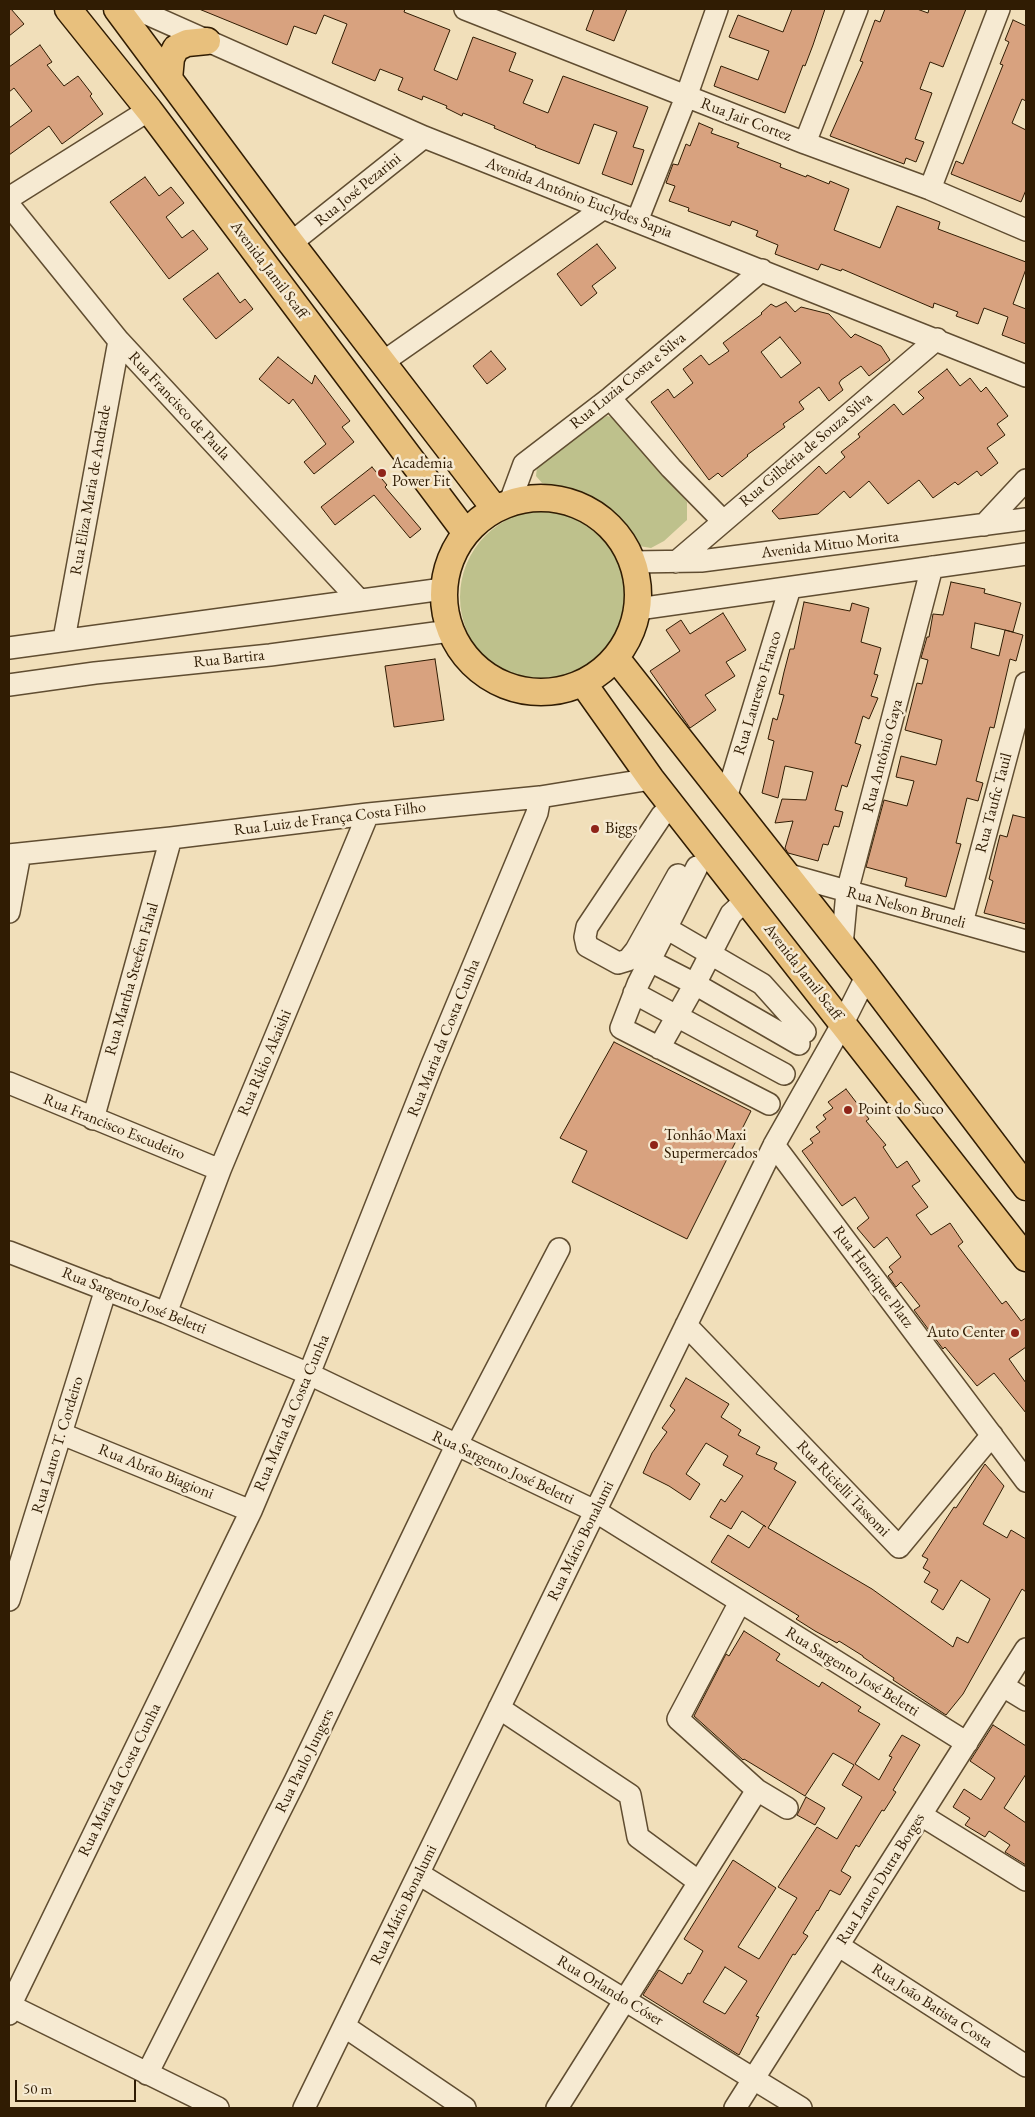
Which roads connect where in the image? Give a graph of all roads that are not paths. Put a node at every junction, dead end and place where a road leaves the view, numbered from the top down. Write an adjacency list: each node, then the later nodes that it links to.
1 (117, 9): 9 (main road)
2 (136, 9): 8 (street, Avenida Antônio Euclydes Sapia)
3 (465, 9): 10 (street, Rua Jair Cortez)
4 (717, 9): 10 (street)
5 (857, 9): 13 (street)
6 (999, 9): 14 (street)
7 (77, 12): 11 (main road, Avenida Jamil Scaff)
8 (207, 41): 9 (main road); 12 (street, Avenida Antônio Euclydes Sapia)
9 (169, 79): 20 (main road)
10 (686, 97): 13 (street, Rua Jair Cortez); 18 (street)
11 (149, 110): 15 (street); 32 (main road, Avenida Jamil Scaff)
12 (424, 137): 17 (street, Avenida Antônio Euclydes Sapia); 20 (street, Rua José Pezarini)
13 (805, 143): 14 (street, Rua Jair Cortez)
14 (930, 190): 19 (street, Rua Jair Cortez)
15 (9, 198)
16 (9, 205): 23 (street, Rua Francisco de Paula)
17 (604, 208): 18 (street, Avenida Antônio Euclydes Sapia); 24 (street)
18 (637, 221): 21 (street, Avenida Antônio Euclydes Sapia)
19 (1026, 230)
20 (291, 243): 24 (main road)
21 (762, 270): 22 (street, Avenida Antônio Euclydes Sapia); 26 (street, Rua Luzia Costa e Silva)
22 (937, 340): 25 (street, Avenida Antônio Euclydes Sapia); 30 (street, Rua Gilbéria de Souza Silva)
23 (119, 341): 39 (street, Rua Francisco de Paula); 42 (street, Rua Eliza Maria de Andrade)
24 (383, 362): 28 (main road)
25 (1026, 376)
26 (610, 398): 28 (street, Rua Luzia Costa e Silva); 30 (street)
27 (1026, 480): 31 (street)
28 (502, 506): 32 (main road); 34 (main road)
29 (1026, 519): 31 (street, Avenida Mituo Morita)
30 (723, 521): 35 (street, Rua Gilbéria de Souza Silva)
31 (984, 525): 35 (street, Avenida Mituo Morita)
32 (466, 533): 38 (main road)
33 (1026, 554): 36 (street)
34 (632, 562): 35 (street, Avenida Mituo Morita); 40 (main road)
35 (676, 562)
36 (932, 567): 37 (street); 56 (street, Rua Antônio Gaya)
37 (790, 588): 40 (street); 50 (street, Rua Lauresto Franco)
38 (443, 589): 39 (street); 41 (main road)
39 (359, 600): 42 (street)
40 (638, 610): 44 (main road)
41 (450, 631): 45 (main road); 47 (street, Rua Bartira)
42 (64, 640): 43 (street)
43 (9, 648)
44 (616, 658): 45 (main road); 50 (main road)
45 (583, 683): 48 (main road, Avenida Jamil Scaff)
46 (1026, 683): 59 (street, Rua Taufic Tauil)
47 (9, 684)
48 (650, 779): 49 (street, Rua Luiz de França Costa Filho); 57 (main road, Avenida Jamil Scaff)
49 (540, 797): 51 (street, Rua Luiz de França Costa Filho); 84 (street, Rua Maria da Costa Cunha)
50 (726, 798): 55 (main road)
51 (368, 814): 53 (street, Rua Luiz de França Costa Filho); 76 (street, Rua Rikio Akaishi)
52 (662, 816): 60 (street)
53 (171, 838): 54 (street, Rua Luiz de França Costa Filho); 74 (street, Rua Martha Steefen Fahal)
54 (15, 854): 58 (street)
55 (786, 874): 56 (street, Rua Nelson Bruneli); 62 (main road)
56 (847, 892): 59 (street, Rua Nelson Bruneli); 62 (street, Rua Antônio Gaya)
57 (746, 900): 63 (street); 69 (main road, Avenida Jamil Scaff)
58 (9, 912)
59 (962, 923): 61 (street, Rua Nelson Bruneli)
60 (666, 928): 63 (street); 64 (street)
61 (1026, 941)
62 (842, 946): 65 (main road)
63 (710, 953): 66 (street); 66 (street)
64 (650, 961): 66 (street); 67 (street)
65 (866, 977): 69 (street, Rua Mário Bonalumi); 77 (main road)
66 (695, 984): 68 (street)
67 (634, 993): 68 (street); 70 (street)
68 (678, 1016): 70 (street); 71 (street)
69 (843, 1023): 75 (street, Rua Mário Bonalumi); 80 (main road, Avenida Jamil Scaff)
70 (659, 1048): 73 (street)
71 (784, 1074)
72 (9, 1083): 74 (street, Rua Francisco Escudeiro)
73 (769, 1104)
74 (93, 1119): 76 (street, Rua Francisco Escudeiro)
75 (774, 1145): 83 (street, Rua Mário Bonalumi); 86 (street, Rua Henrique Platz)
76 (220, 1170): 82 (street, Rua Rikio Akaishi)
77 (1026, 1187)
78 (559, 1249): 87 (street, Rua Paulo Jungers)
79 (9, 1252): 81 (street, Rua Sargento José Beletti)
80 (1026, 1258)
81 (106, 1289): 82 (street, Rua Sargento José Beletti); 85 (street, Rua Lauro T. Cordeiro)
82 (166, 1313): 84 (street, Rua Sargento José Beletti)
83 (686, 1326): 86 (street, Rua Ricielli Tassomi); 90 (street, Rua Mário Bonalumi)
84 (309, 1374): 87 (street, Rua Sargento José Beletti); 89 (street, Rua Maria da Costa Cunha)
85 (62, 1434): 89 (street, Rua Abrão Biagioni); 91 (street, Rua Lauro T. Cordeiro)
86 (992, 1435): 88 (street, Rua Henrique Platz)
87 (456, 1446): 90 (street, Rua Sargento José Beletti); 109 (street, Rua Paulo Jungers)
88 (1026, 1481)
89 (251, 1510): 106 (street, Rua Maria da Costa Cunha)
90 (595, 1511): 92 (street, Rua Sargento José Beletti); 96 (street, Rua Mário Bonalumi)
91 (9, 1600)
92 (740, 1602): 97 (street, Rua Sargento José Beletti); 98 (street)
93 (1026, 1649): 94 (street, Rua Lauro Dutra Borges)
94 (1003, 1686): 95 (street); 97 (street, Rua Lauro Dutra Borges)
95 (1026, 1700)
96 (499, 1708): 101 (street, Rua Mário Bonalumi); 103 (street)
97 (967, 1743): 100 (street, Rua Lauro Dutra Borges)
98 (757, 1790): 99 (street); 103 (street)
99 (787, 1808)
100 (921, 1814): 102 (street); 104 (street, Rua Lauro Dutra Borges)
101 (419, 1874): 105 (street, Rua Orlando Cóser); 107 (street, Rua Mário Bonalumi)
102 (1026, 1880)
103 (699, 1882): 105 (street)
104 (838, 1946): 108 (street, Rua João Batista Costa); 110 (street, Rua Lauro Dutra Borges)
105 (625, 1999): 110 (street, Rua Orlando Cóser); 114 (street)
106 (9, 2008): 109 (street)
107 (344, 2026): 112 (street, Rua Mário Bonalumi); 113 (street)
108 (1026, 2066)
109 (147, 2074): 111 (street)
110 (754, 2078): 115 (street, Rua Lauro Dutra Borges); 116 (street, Rua Orlando Cóser)
111 (218, 2108)
112 (304, 2108)
113 (465, 2108)
114 (557, 2108)
115 (736, 2108)
116 (801, 2108)

